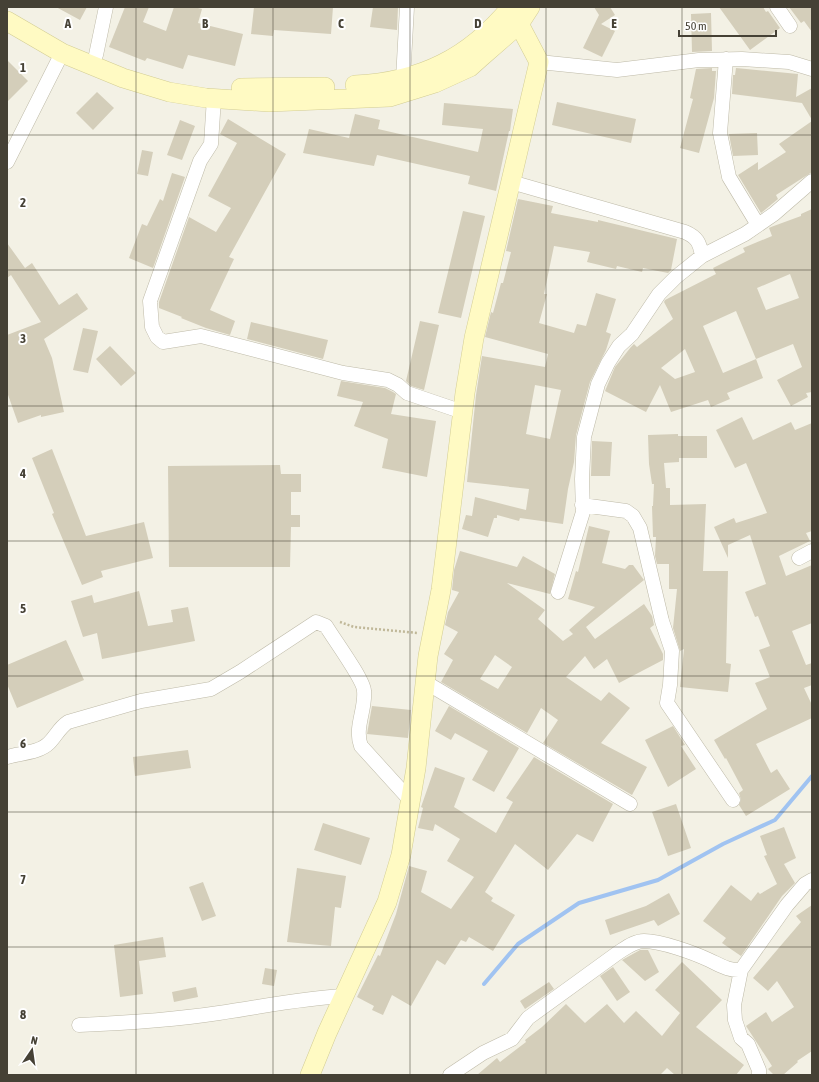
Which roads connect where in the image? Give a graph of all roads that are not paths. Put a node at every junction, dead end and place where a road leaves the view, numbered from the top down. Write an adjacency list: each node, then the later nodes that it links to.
1 (106, 7): 10 (street)
2 (407, 7): 14 (street)
3 (530, 7): 6 (main road)
4 (777, 7): 8 (street)
5 (7, 8): 10 (main road)
6 (515, 15): 12 (main road); 14 (main road); 15 (main road)
7 (7, 21): 9 (main road)
8 (790, 26)
9 (62, 53): 15 (main road); 16 (street)
10 (96, 55): 14 (main road)
11 (726, 59): 12 (street); 13 (street); 19 (street)
12 (539, 62): 18 (main road)
13 (812, 69)
14 (403, 79)
15 (214, 98): 21 (street)
16 (7, 162)
17 (812, 181): 19 (street)
18 (511, 182): 20 (street); 21 (main road)
19 (758, 225): 20 (street)
20 (702, 256): 22 (street)
21 (463, 412): 26 (main road)
22 (582, 505): 25 (street); 29 (street)
23 (812, 551): 24 (street)
24 (798, 558)
25 (558, 592)
26 (425, 682): 28 (main road); 30 (street)
27 (7, 757): 28 (street)
28 (410, 800): 33 (main road)
29 (734, 800)
30 (630, 804)
31 (812, 880): 32 (street)
32 (741, 970): 36 (street); 37 (street)
33 (344, 996): 34 (street); 35 (main road)
34 (79, 1026)
35 (310, 1075)
36 (450, 1075)
37 (759, 1075)

